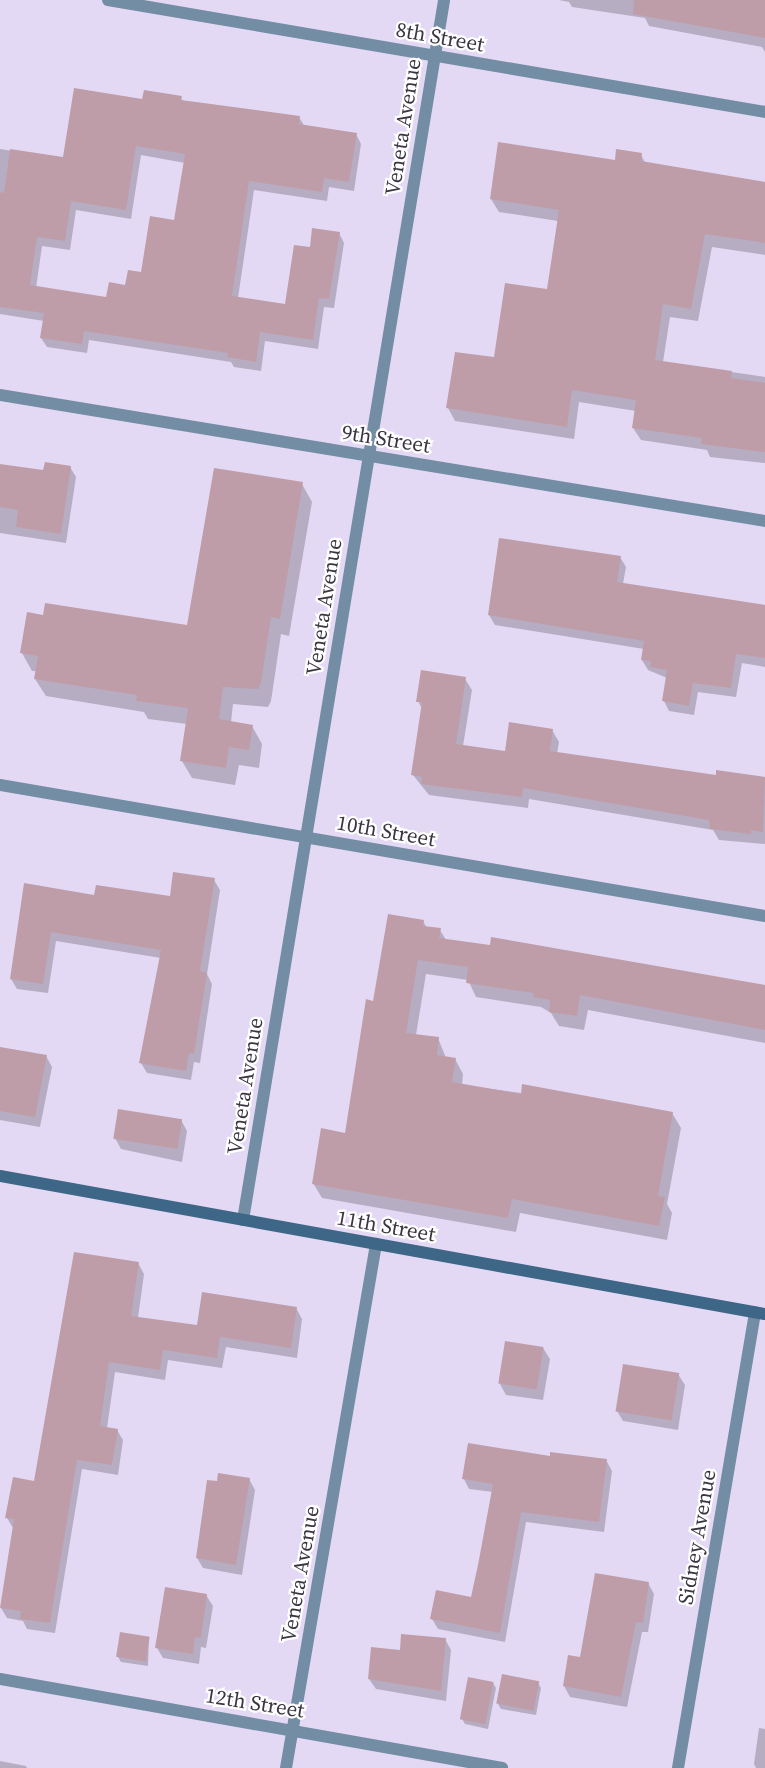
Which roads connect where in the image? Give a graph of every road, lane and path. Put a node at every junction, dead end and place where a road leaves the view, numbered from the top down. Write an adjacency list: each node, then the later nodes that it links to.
1 (108, 0): 3 (street, 8th Street)
2 (444, 0): 3 (street, Veneta Avenue)
3 (435, 56): 4 (street, 8th Street); 6 (street, Veneta Avenue)
4 (765, 112)
5 (0, 396): 6 (street, 9th Street)
6 (369, 456): 7 (street, 9th Street); 9 (street, Veneta Avenue)
7 (765, 520)
8 (0, 785): 9 (street, 10th Street)
9 (306, 837): 10 (street, 10th Street); 12 (street, Veneta Avenue)
10 (765, 916)
11 (0, 1176): 12 (main road, 11th Street)
12 (243, 1220): 13 (main road, 11th Street)
13 (376, 1244): 14 (main road, 11th Street); 16 (street, Veneta Avenue)
14 (760, 1313): 19 (street, Sidney Avenue)
15 (0, 1679): 16 (street, 12th Street)
16 (294, 1728): 17 (street, Veneta Avenue); 18 (street, 12th Street)
17 (286, 1768)
18 (502, 1768)
19 (678, 1768)

